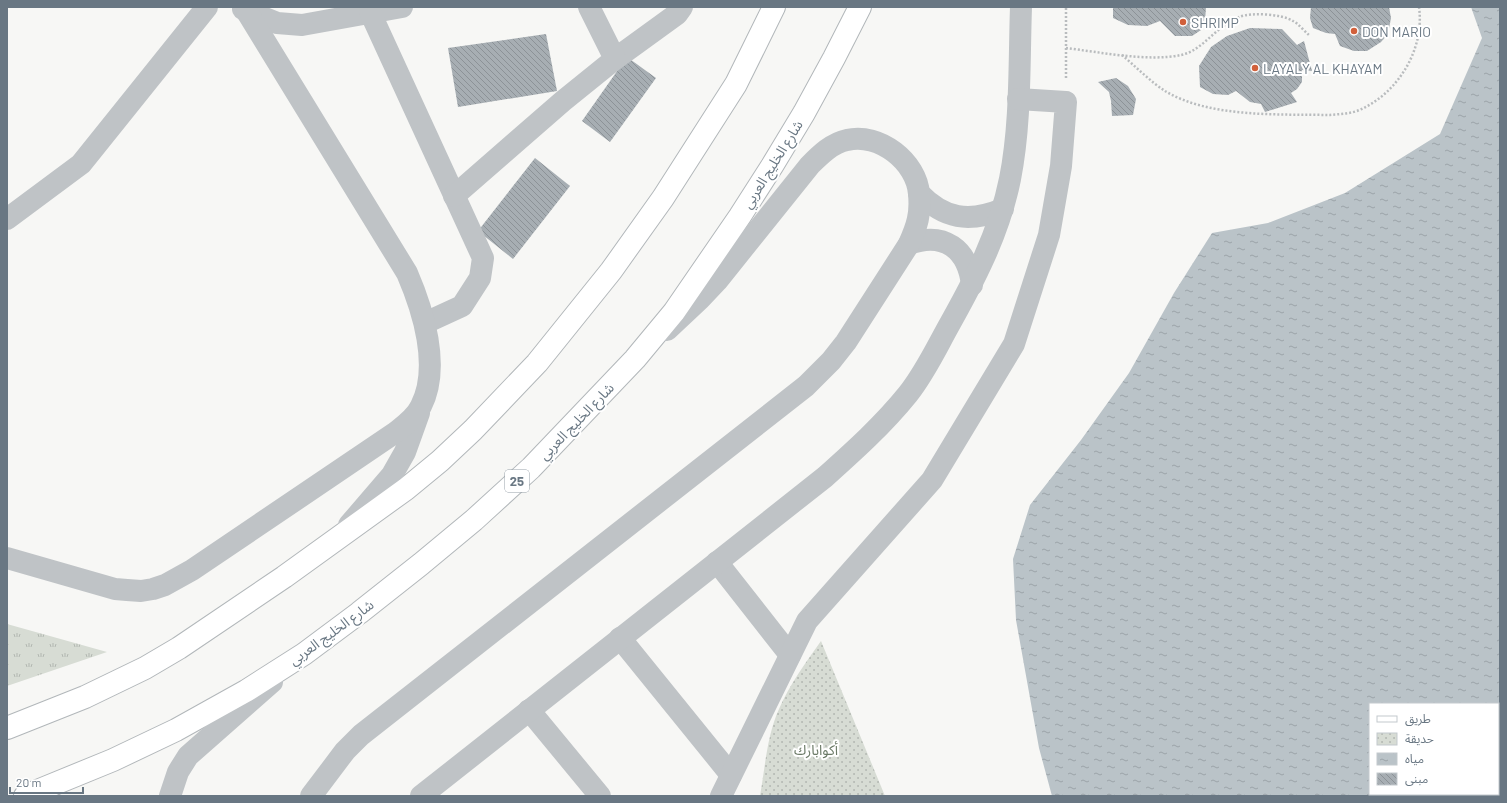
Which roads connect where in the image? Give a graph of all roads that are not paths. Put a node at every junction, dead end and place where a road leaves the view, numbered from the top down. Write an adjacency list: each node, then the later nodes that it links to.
1 (207, 7): 15 (street)
2 (402, 7): 9 (street)
3 (589, 7): 10 (street)
4 (682, 7): 10 (street)
5 (774, 7): 21 (main road)
6 (860, 7): 19 (main road, شارع الخليج العربي / 25)
7 (1021, 7): 11 (street)
8 (243, 9): 9 (street); 18 (street)
9 (370, 12): 13 (street)
10 (615, 59): 13 (street)
11 (1018, 100): 14 (street); 26 (street)
12 (919, 193): 14 (street); 16 (street); 19 (street)
13 (454, 196): 18 (street)
14 (1002, 209): 17 (street)
15 (7, 219)
16 (909, 244): 17 (street); 30 (street)
17 (972, 285): 23 (street)
18 (425, 323): 20 (street)
19 (635, 359): 25 (main road, شارع الخليج العربي / 25)
20 (421, 406): 21 (street); 22 (street)
21 (338, 538): 28 (main road)
22 (7, 558)
23 (717, 562): 24 (street); 26 (street)
24 (620, 638): 27 (street); 29 (street)
25 (304, 654): 31 (main road, شارع الخليج العربي / 25); 32 (street)
26 (790, 655): 29 (street)
27 (530, 710): 33 (street); 34 (street)
28 (7, 728)
29 (731, 775): 35 (street)
30 (320, 792)
31 (25, 796)
32 (170, 796)
33 (421, 796)
34 (600, 796)
35 (721, 796)

